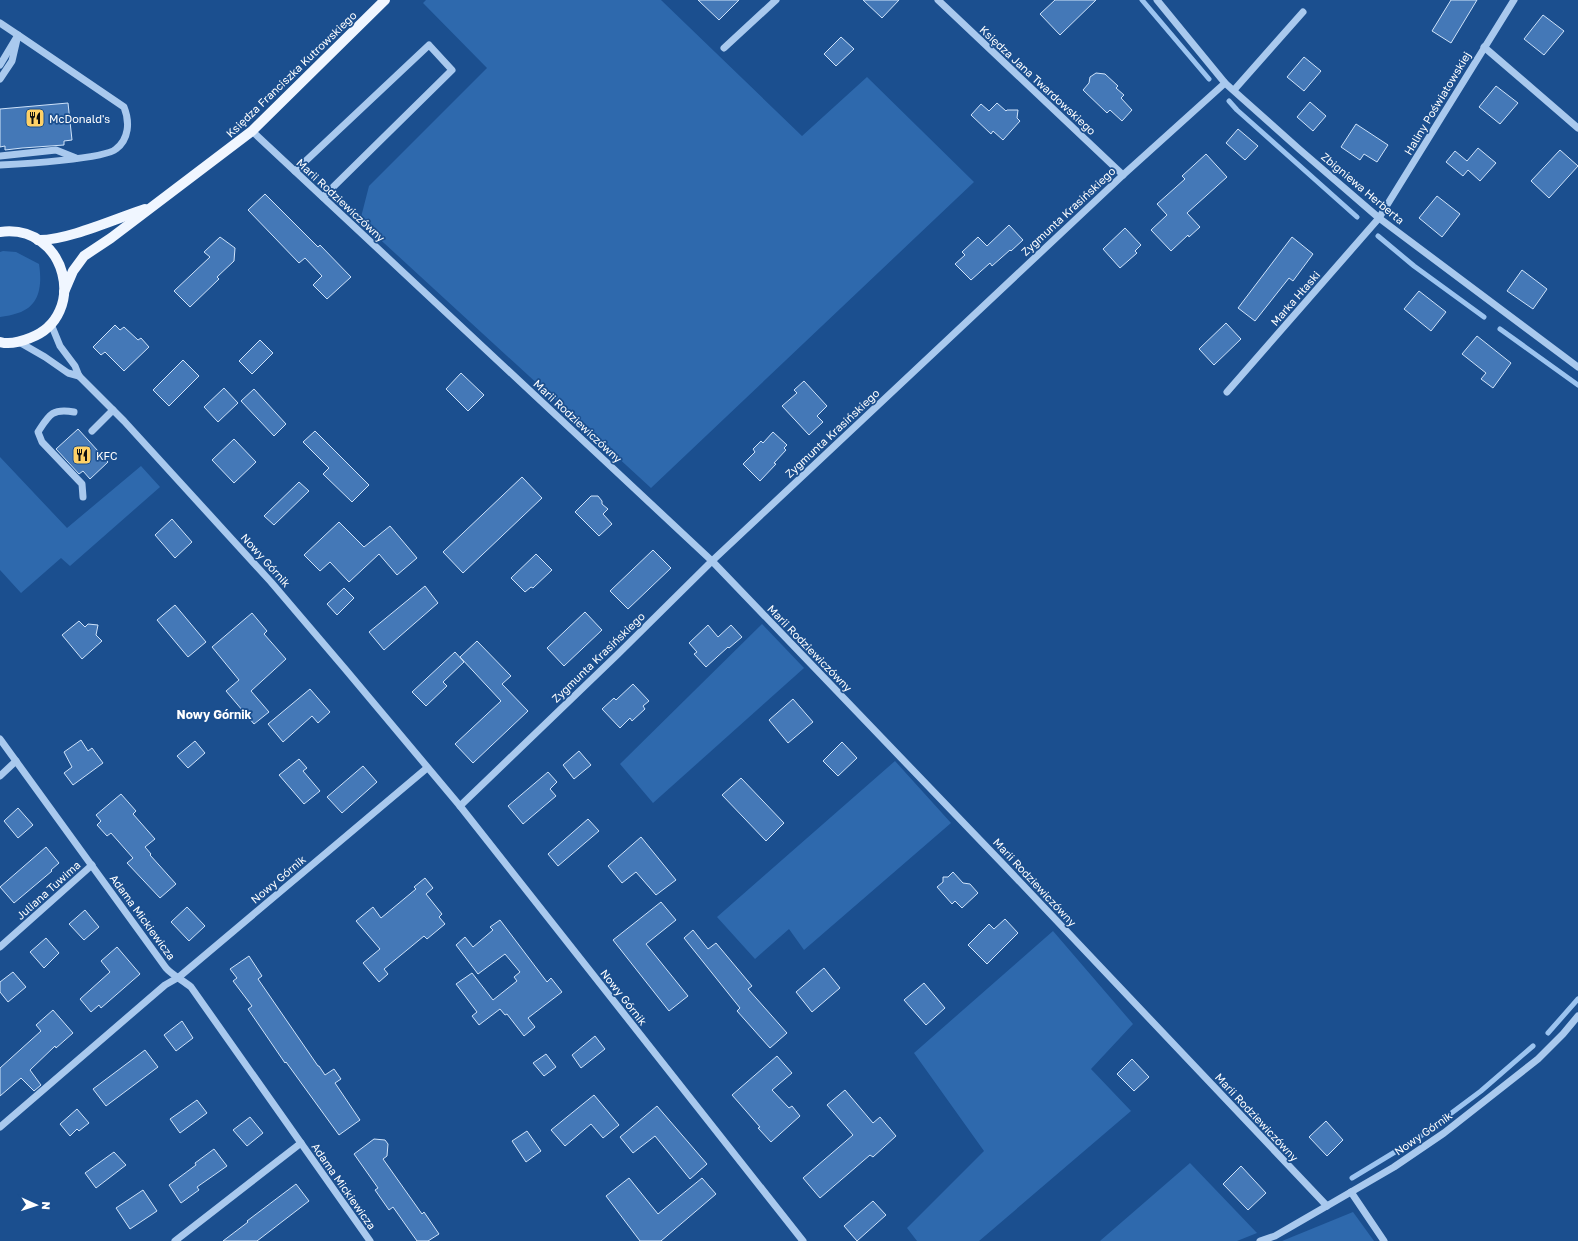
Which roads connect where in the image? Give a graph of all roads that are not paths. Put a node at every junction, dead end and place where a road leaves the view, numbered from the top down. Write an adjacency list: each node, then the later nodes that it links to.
1 (385, 0): 16 (main road, Księdza Franciszka Kutrowskiego)
2 (776, 0): 10 (street)
3 (938, 0): 21 (street, Księdza Jana Twardowskiego)
4 (1157, 0): 13 (street, Zbigniewa Herberta)
5 (1514, 0): 9 (street, Haliny Poświatowskiej)
6 (1303, 12): 14 (street)
7 (0, 23): 8 (street)
8 (18, 35): 11 (street); 12 (street); 18 (street)
9 (1484, 47): 15 (street); 24 (street, Haliny Poświatowskiej)
10 (724, 48)
11 (0, 65)
12 (0, 79)
13 (1225, 83): 14 (street, Zbigniewa Herberta); 21 (street, Zygmunta Krasińskiego)
14 (1234, 90): 24 (street, Zbigniewa Herberta)
15 (1578, 128)
16 (252, 131): 20 (street, Marii Rodziewiczówny); 23 (main road, Księdza Franciszka Kutrowskiego)
17 (0, 156): 18 (street)
18 (78, 158): 19 (street)
19 (0, 165)
20 (294, 172): 22 (street, Marii Rodziewiczówny); 22 (street)
21 (1123, 175): 38 (street, Zygmunta Krasińskiego)
22 (323, 197): 38 (street, Marii Rodziewiczówny)
23 (154, 205): 26 (main road, Księdza Franciszka Kutrowskiego); 27 (main road, Księdza Franciszka Kutrowskiego)
24 (1379, 218): 31 (street, Zbigniewa Herberta); 33 (street, Marka Hłaski)
25 (0, 232): 26 (main road)
26 (38, 240): 27 (main road)
27 (64, 292): 28 (main road)
28 (51, 324): 29 (main road); 32 (street, Nowy Górnik)
29 (19, 342): 30 (main road); 32 (street, Nowy Górnik)
30 (1, 344)
31 (1578, 367)
32 (79, 376): 34 (street, Nowy Górnik)
33 (1227, 392)
34 (113, 410): 36 (street); 41 (street, Nowy Górnik)
35 (74, 412): 37 (street)
36 (92, 431)
37 (83, 497)
38 (712, 561): 43 (street, Zygmunta Krasińskiego); 51 (street, Marii Rodziewiczówny)
39 (0, 739): 40 (street, Adama Mickiewicza)
40 (16, 761): 42 (street); 44 (street, Adama Mickiewicza)
41 (427, 768): 43 (street, Nowy Górnik); 46 (street, Nowy Górnik)
42 (0, 776)
43 (460, 806): 54 (street, Nowy Górnik)
44 (92, 865): 45 (street, Juliana Tuwima); 46 (street, Adama Mickiewicza)
45 (0, 947)
46 (179, 977): 48 (street, Nowy Górnik); 49 (street, Adama Mickiewicza)
47 (1578, 1016): 50 (street, Nowy Górnik)
48 (0, 1127)
49 (301, 1143): 52 (street, Adama Mickiewicza); 53 (street, Adama Mickiewicza)
50 (1351, 1192): 51 (street, Nowy Górnik); 56 (street)
51 (1327, 1206): 55 (street, Nowy Górnik)
52 (175, 1241)
53 (370, 1241)
54 (803, 1241)
55 (1260, 1241)
56 (1384, 1241)

